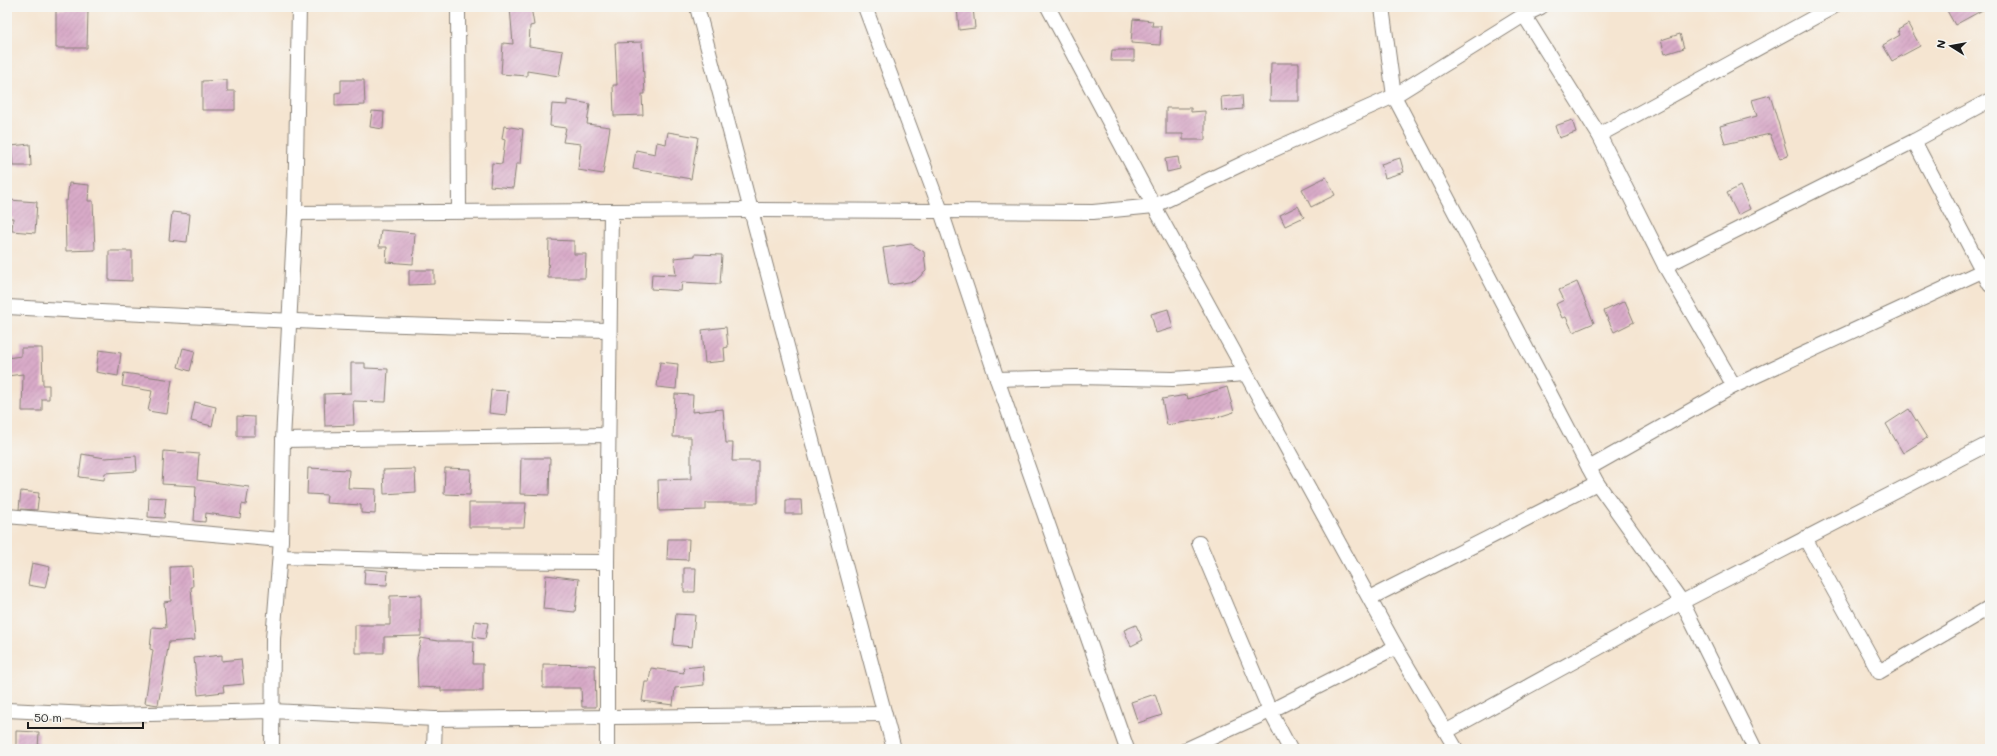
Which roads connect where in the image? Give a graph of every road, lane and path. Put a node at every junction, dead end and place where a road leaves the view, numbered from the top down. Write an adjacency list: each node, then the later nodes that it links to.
1 (299, 7): 19 (street)
2 (458, 7): 15 (street)
3 (697, 7): 16 (street)
4 (864, 7): 18 (street)
5 (1048, 7): 14 (street)
6 (1382, 7): 10 (street)
7 (1541, 7): 9 (street)
8 (1833, 7): 12 (street)
9 (1524, 11): 10 (street); 12 (street)
10 (1394, 96): 14 (street); 32 (street)
11 (1990, 100): 13 (street)
12 (1600, 135): 20 (street)
13 (1914, 141): 20 (street); 21 (street)
14 (1154, 206): 18 (street); 26 (street)
15 (459, 210): 17 (street); 19 (street)
16 (752, 210): 17 (street); 18 (street); 47 (street)
17 (611, 211): 25 (street)
18 (941, 211): 27 (street)
19 (295, 212): 24 (street)
20 (1665, 266): 28 (street)
21 (1982, 271): 22 (street); 28 (street)
22 (1990, 285)
23 (7, 307): 24 (street)
24 (289, 320): 25 (street); 30 (street)
25 (609, 330): 29 (street)
26 (1246, 374): 27 (street); 40 (street)
27 (997, 379): 55 (street)
28 (1734, 386): 32 (street)
29 (608, 435): 30 (street); 39 (street)
30 (283, 440): 36 (street)
31 (1990, 443): 35 (street)
32 (1588, 468): 33 (street)
33 (1597, 483): 40 (street); 41 (street)
34 (7, 516): 36 (street)
35 (1805, 538): 41 (street); 42 (street)
36 (281, 540): 38 (street)
37 (1199, 543): 46 (street)
38 (280, 556): 39 (street); 45 (street)
39 (606, 562): 48 (street)
40 (1370, 598): 43 (street)
41 (1682, 602): 50 (street); 59 (street)
42 (1990, 607)
43 (1396, 647): 46 (street); 50 (street)
44 (7, 710): 45 (street)
45 (272, 711): 49 (street); 51 (street)
46 (1270, 711): 56 (street); 57 (street)
47 (885, 714): 48 (street); 54 (street)
48 (607, 718): 49 (street); 53 (street)
49 (435, 719): 52 (street)
50 (1447, 731): 58 (street)
51 (272, 749)
52 (434, 749)
53 (607, 749)
54 (894, 749)
55 (1127, 749)
56 (1188, 749)
57 (1290, 749)
58 (1456, 749)
59 (1755, 749)

